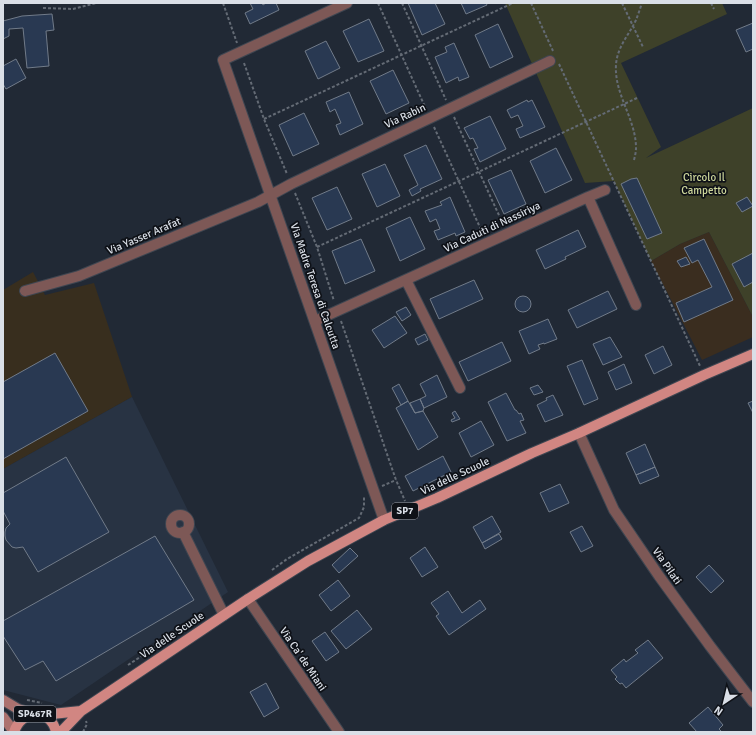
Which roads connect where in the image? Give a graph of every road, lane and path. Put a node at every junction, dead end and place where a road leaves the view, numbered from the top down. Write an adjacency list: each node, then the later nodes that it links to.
1 (96, 3): 8 (path)
2 (223, 3): 12 (path)
3 (347, 3): 12 (street)
4 (513, 3): 16 (path)
5 (622, 3): 10 (path)
6 (642, 3): 10 (path)
7 (711, 3): 9 (path)
8 (43, 8)
9 (714, 9)
10 (633, 25): 11 (path); 15 (path)
11 (643, 47)
12 (240, 52): 16 (path); 20 (street, Via Madre Teresa di Calcutta)
13 (550, 61): 18 (street, Via Rabin)
14 (637, 98): 15 (path)
15 (624, 104): 17 (path); 22 (path)
16 (264, 119): 18 (path)
17 (634, 160)
18 (292, 184): 20 (street, Via Rabin); 22 (path)
19 (605, 190): 21 (street, Via Caduti di Nassiriya)
20 (271, 196): 24 (street, Via Yasser Arafat); 27 (street, Via Madre Teresa di Calcutta)
21 (588, 197): 23 (street, Via Caduti di Nassiriya); 25 (street)
22 (317, 248): 26 (path)
23 (406, 280): 26 (street, Via Caduti di Nassiriya); 29 (street)
24 (25, 292)
25 (636, 305)
26 (338, 311): 27 (street, Via Caduti di Nassiriya); 31 (path)
27 (315, 321): 32 (street, Via Madre Teresa di Calcutta)
28 (753, 354): 30 (main road, Via delle Scuole / SP7)
29 (460, 388)
30 (579, 433): 32 (main road, Via delle Scuole / SP7); 38 (street, Via Pilati)
31 (396, 480)
32 (384, 520): 34 (main road, Via delle Scuole / SP7)
33 (183, 532): 35 (street)
34 (248, 599): 35 (main road, Via delle Scuole / SP7); 46 (street, Via Ca' de Miani)
35 (224, 615): 40 (main road, Via delle Scuole / SP7)
36 (23, 699): 39 (path)
37 (3, 700): 41 (main road, SP467R)
38 (753, 702)
39 (44, 703)
40 (81, 711): 41 (main road, Via delle Scuole / SP7); 45 (main road, Via delle Scuole / SP7)
41 (38, 715): 43 (main road, SP467R); 44 (main road, SP467R)
42 (3, 717): 43 (main road, SP467R)
43 (14, 732)
44 (56, 732)
45 (61, 732)
46 (339, 732)

